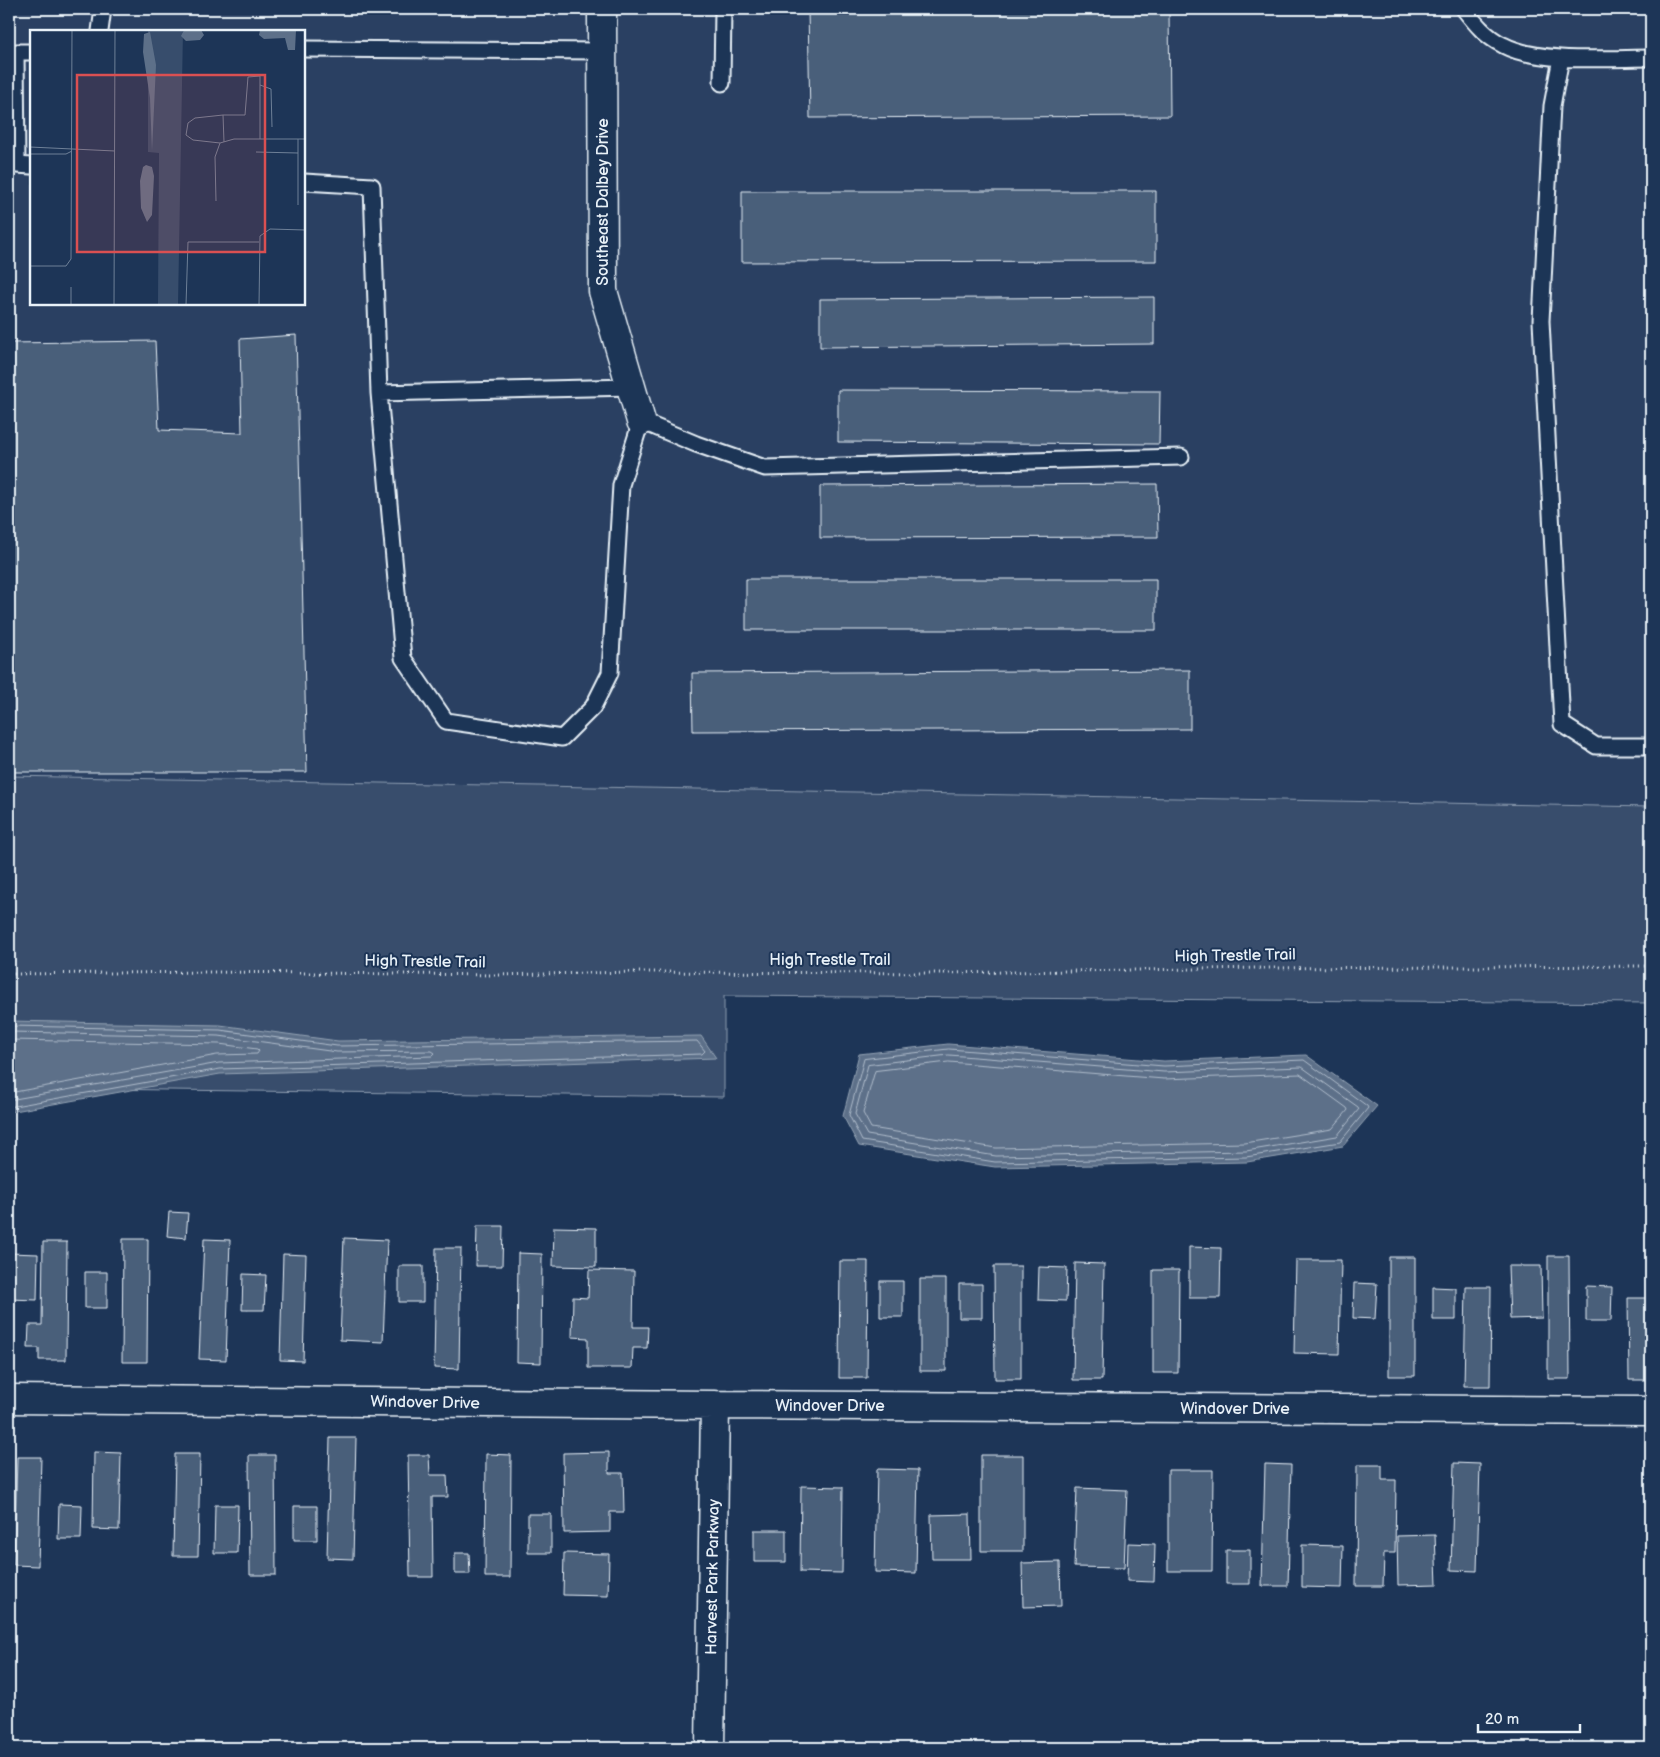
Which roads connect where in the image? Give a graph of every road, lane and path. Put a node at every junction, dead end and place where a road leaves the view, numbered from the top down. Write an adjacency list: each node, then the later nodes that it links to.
1 (103, 9): 5 (lane)
2 (602, 9): 7 (street, Southeast Dalbey Drive)
3 (723, 9): 11 (lane)
4 (1464, 9): 9 (lane)
5 (100, 30)
6 (305, 50): 7 (lane)
7 (602, 51): 14 (street, Southeast Dalbey Drive)
8 (30, 52): 12 (lane)
9 (1561, 58): 10 (lane); 18 (lane)
10 (1651, 58)
11 (722, 83)
12 (30, 166)
13 (305, 182): 15 (lane)
14 (632, 387): 15 (lane); 16 (street, Southeast Dalbey Drive)
15 (379, 393): 16 (lane)
16 (641, 421): 17 (lane)
17 (1181, 457)
18 (1651, 746)
19 (1651, 966): 20 (path, High Trestle Trail)
20 (9, 974)
21 (9, 1398): 22 (street, Windover Drive)
22 (716, 1406): 23 (street, Windover Drive); 24 (street, Harvest Park Parkway)
23 (1651, 1411)
24 (710, 1748)

